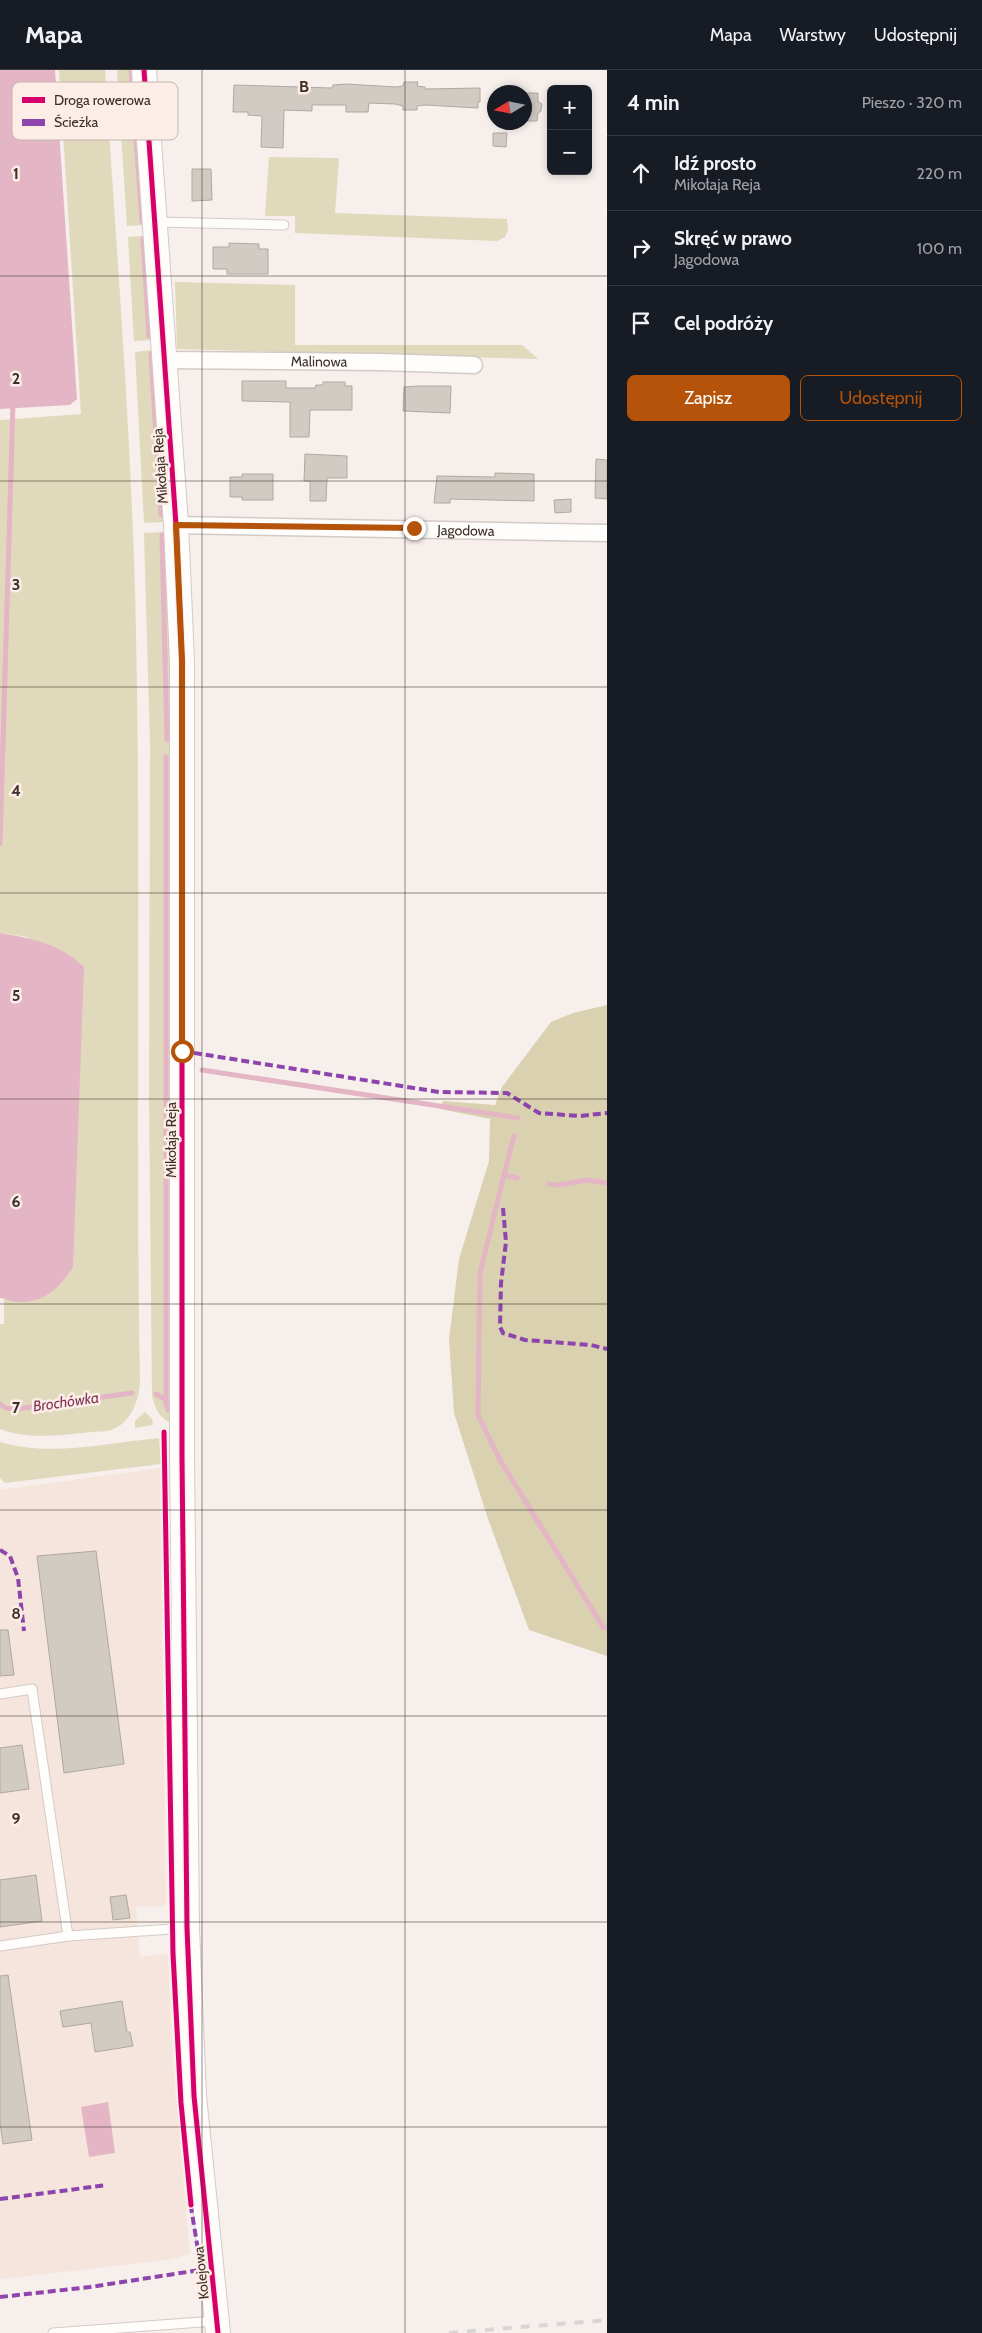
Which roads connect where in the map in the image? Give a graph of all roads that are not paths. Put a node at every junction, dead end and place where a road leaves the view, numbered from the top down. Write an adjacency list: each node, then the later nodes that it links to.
1 (149, 140): 2 (street, Mikołaja Reja)
2 (155, 222): 3 (lane); 4 (street, Mikołaja Reja)
3 (284, 224)
4 (164, 360): 5 (street, Malinowa); 6 (street, Mikołaja Reja)
5 (474, 365)
6 (176, 525): 7 (street, Jagodowa); 9 (street, Mikołaja Reja)
7 (607, 533)
8 (0, 1694): 10 (lane)
9 (187, 1928): 10 (lane); 12 (street, Mikołaja Reja)
10 (68, 1936): 11 (lane)
11 (0, 1946)
12 (205, 2210): 13 (street, Kolejowa)
13 (218, 2327): 14 (lane)
14 (53, 2333)

